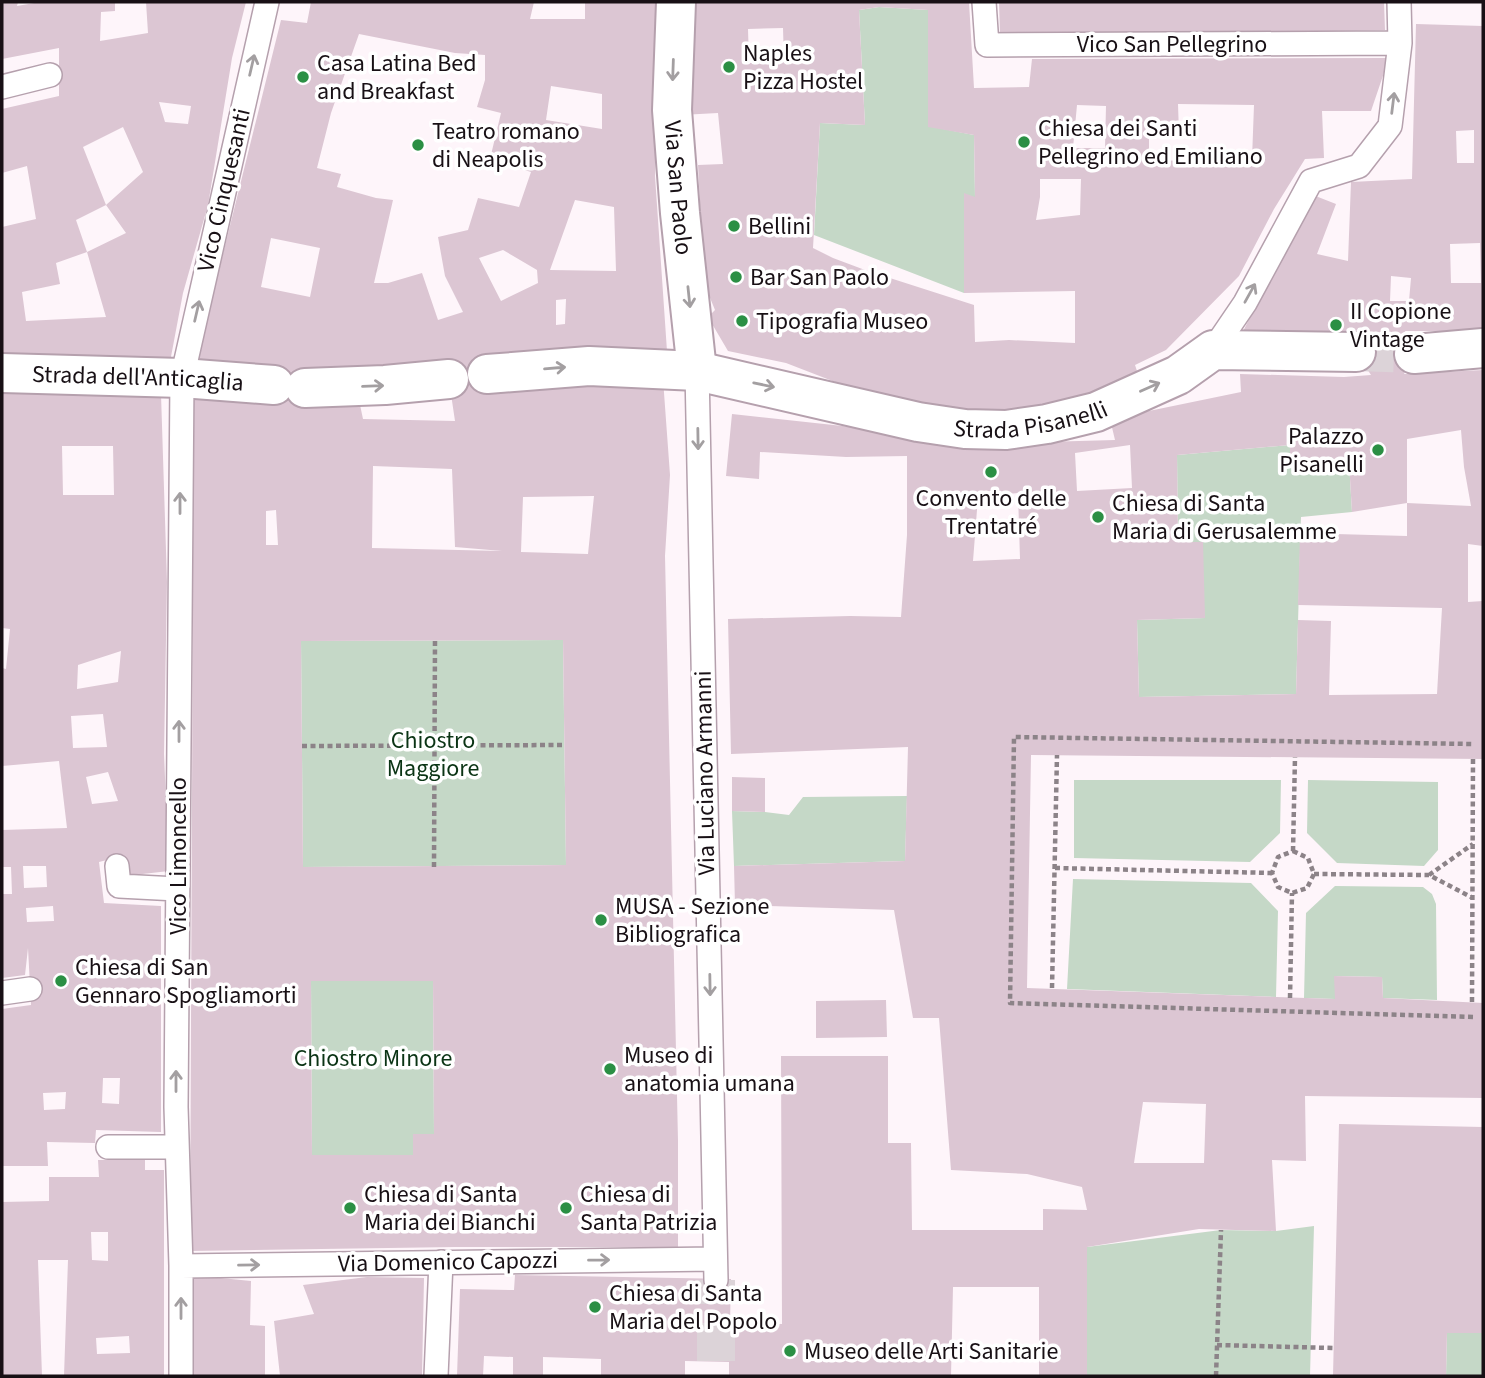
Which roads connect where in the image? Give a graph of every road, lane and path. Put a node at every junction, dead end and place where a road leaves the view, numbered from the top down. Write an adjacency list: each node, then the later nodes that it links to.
1 (267, 2): 15 (lane, Vico Cinquesanti, one-way to 1)
2 (676, 2): 12 (street, Via San Paolo, one-way to 12)
3 (984, 2): 5 (lane, Vico San Pellegrino)
4 (1399, 2): 5 (lane)
5 (1400, 43): 9 (lane, one-way to 5)
6 (50, 75): 7 (lane)
7 (2, 87)
8 (1483, 348): 11 (street)
9 (1213, 350): 10 (street); 12 (street, Strada Pisanelli, one-way to 9)
10 (1356, 352)
11 (1414, 354)
12 (697, 371): 14 (street, one-way to 12); 47 (lane, Via Luciano Armanni, one-way to 47)
13 (2, 373): 15 (street, Strada dell'Anticaglia)
14 (487, 374)
15 (181, 378): 16 (street, Strada dell'Anticaglia, one-way to 16); 33 (lane, Vico Limoncello, one-way to 15)
16 (449, 379)
17 (435, 640): 21 (path)
18 (1474, 744): 41 (path)
19 (565, 745): 21 (path)
20 (302, 746): 21 (path)
21 (435, 746): 28 (path)
22 (1057, 755): 29 (path)
23 (1295, 757): 26 (path)
24 (1473, 759): 25 (path)
25 (1473, 844): 32 (path); 35 (path)
26 (1293, 851): 30 (path); 31 (path)
27 (117, 866): 33 (lane)
28 (434, 867)
29 (1055, 868): 30 (path); 36 (path)
30 (1272, 873): 34 (path)
31 (1314, 874): 32 (path); 34 (path)
32 (1429, 876): 35 (path)
33 (177, 889): 43 (lane, Vico Limoncello, one-way to 33)
34 (1292, 893): 39 (path)
35 (1472, 897): 40 (path)
36 (1052, 988)
37 (30, 989): 38 (lane)
38 (2, 993)
39 (1290, 998)
40 (1472, 1002)
41 (1473, 1017)
42 (108, 1147): 43 (lane)
43 (177, 1147): 46 (lane, Vico Limoncello)
44 (1221, 1230): 48 (path)
45 (441, 1262): 46 (lane, Via Domenico Capozzi, one-way to 45); 47 (lane, Via Domenico Capozzi, one-way to 47); 51 (lane)
46 (181, 1266): 50 (lane, Vico Limoncello, one-way to 46)
47 (716, 1269)
48 (1217, 1345): 49 (path); 52 (path)
49 (1333, 1348)
50 (181, 1376)
51 (436, 1376)
52 (1216, 1376)

